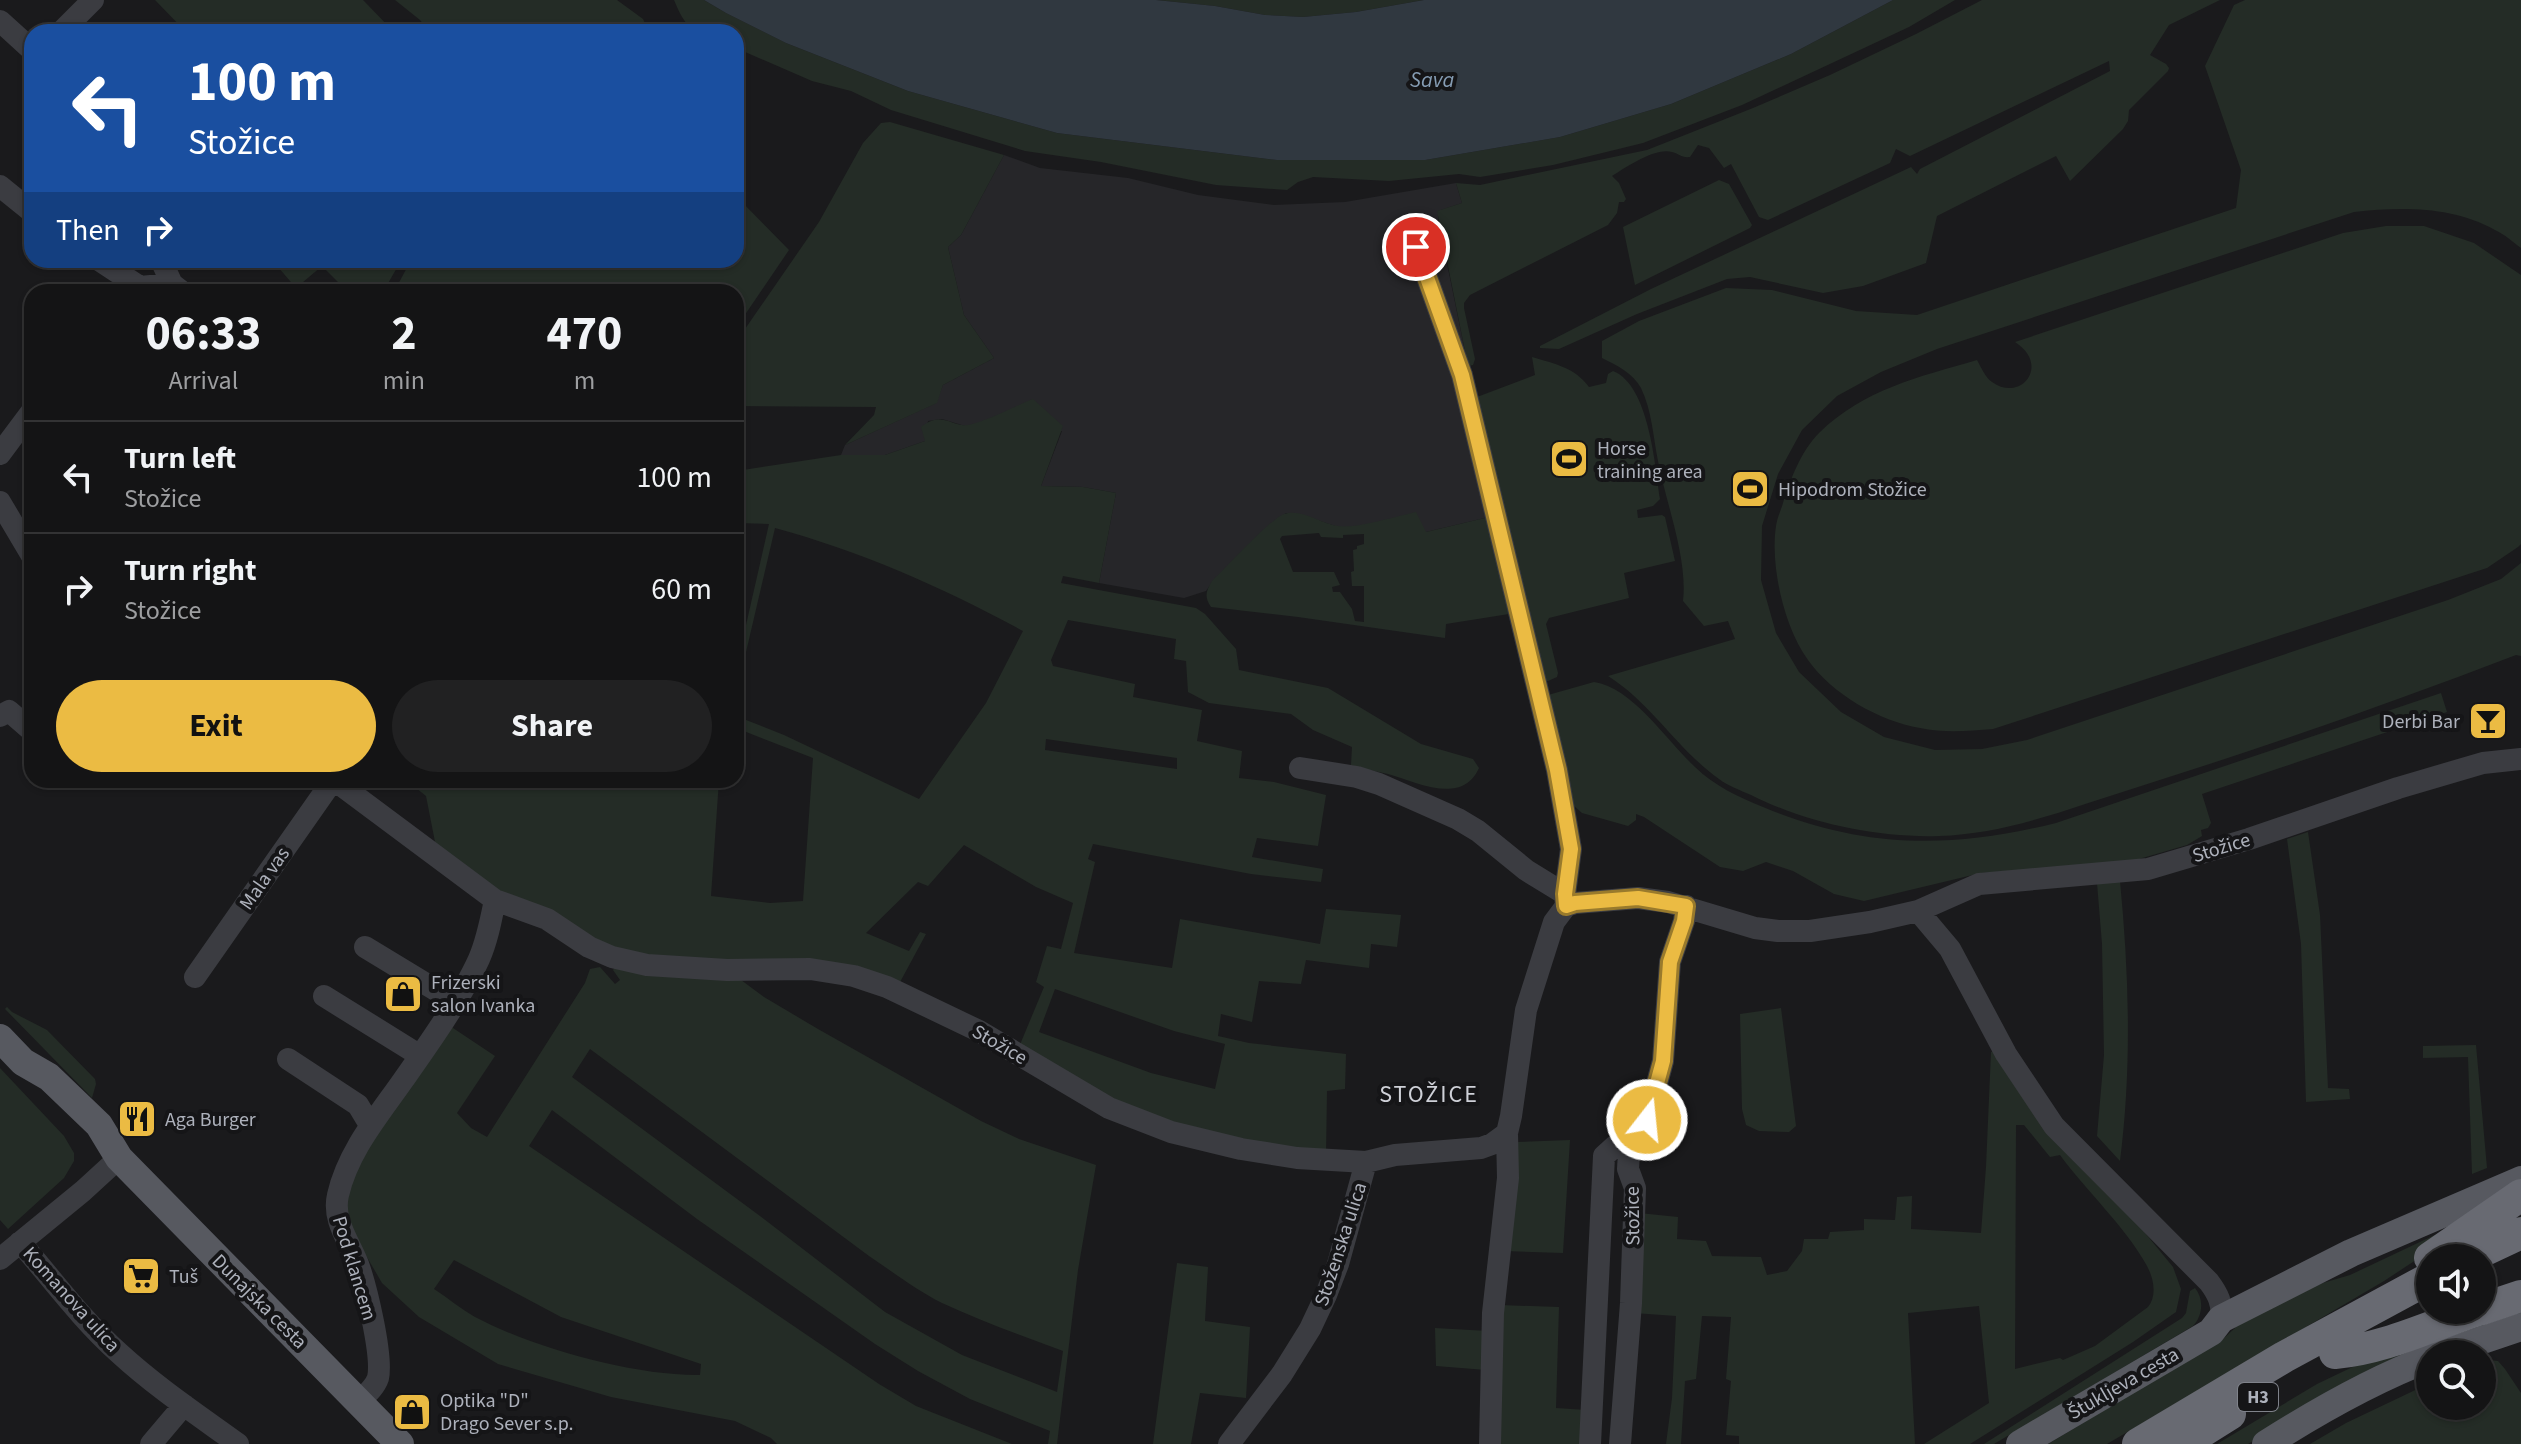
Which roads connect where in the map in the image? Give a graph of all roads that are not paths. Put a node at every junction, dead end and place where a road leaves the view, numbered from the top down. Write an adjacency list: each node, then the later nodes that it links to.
1 (93, 0): 3 (street)
2 (0, 21): 4 (street)
3 (69, 24)
4 (24, 43)
5 (0, 186): 6 (street)
6 (24, 206)
7 (1416, 247): 21 (street)
8 (111, 268): 9 (street)
9 (135, 284)
10 (24, 422): 11 (street)
11 (0, 454)
12 (0, 502): 13 (street)
13 (24, 542)
14 (0, 716): 15 (street)
15 (24, 724)
16 (2521, 759): 23 (street, Stožice)
17 (1300, 768): 21 (street)
18 (328, 788): 25 (street, Mala vas)
19 (345, 788): 20 (street, Mala vas)
20 (495, 900): 27 (street, Pod klancem); 35 (street, Stožice)
21 (1566, 900): 22 (street, Stožice); 32 (street)
22 (1686, 906): 23 (street, Stožice); 33 (street)
23 (1918, 911): 50 (street)
24 (365, 947): 27 (street)
25 (195, 977)
26 (324, 996): 29 (street)
27 (454, 1001): 29 (street, Pod klancem)
28 (0, 1038): 34 (main road, Dunajska cesta)
29 (419, 1055): 31 (street, Pod klancem)
30 (288, 1059): 31 (street)
31 (370, 1125): 57 (street, Pod klancem)
32 (1507, 1133): 35 (street, Stožice); 63 (street)
33 (1629, 1146): 64 (street); 65 (street, Stožice)
34 (119, 1158): 39 (street); 57 (main road, Dunajska cesta)
35 (1366, 1162): 62 (street, Stoženska ulica)
36 (2521, 1180): 50 (main road, Štukljeva cesta)
37 (2521, 1195): 40 (highway)
38 (2521, 1233): 41 (highway)
39 (20, 1242): 43 (street); 58 (street, Komanova ulica)
40 (2450, 1244)
41 (2496, 1245)
42 (2521, 1256): 45 (highway)
43 (0, 1259)
44 (2416, 1266): 55 (highway)
45 (2496, 1268)
46 (2416, 1286): 55 (highway, H3)
47 (2521, 1296): 48 (highway)
48 (2496, 1304)
49 (2416, 1310): 54 (highway, H3)
50 (2221, 1319): 66 (main road, Štukljeva cesta)
51 (2437, 1324): 54 (highway)
52 (2521, 1327): 53 (main road)
53 (2482, 1340)
54 (2335, 1353): 68 (highway, H3)
55 (2284, 1357): 67 (highway, H3)
56 (2416, 1364): 69 (main road)
57 (359, 1402): 61 (main road, Dunajska cesta)
58 (184, 1405): 59 (street); 60 (street, Komanova ulica)
59 (151, 1444)
60 (238, 1444)
61 (400, 1444)
62 (1229, 1444)
63 (1490, 1444)
64 (1590, 1444)
65 (1620, 1444)
66 (2020, 1444)
67 (2138, 1444)
68 (2182, 1444)
69 (2266, 1444)

